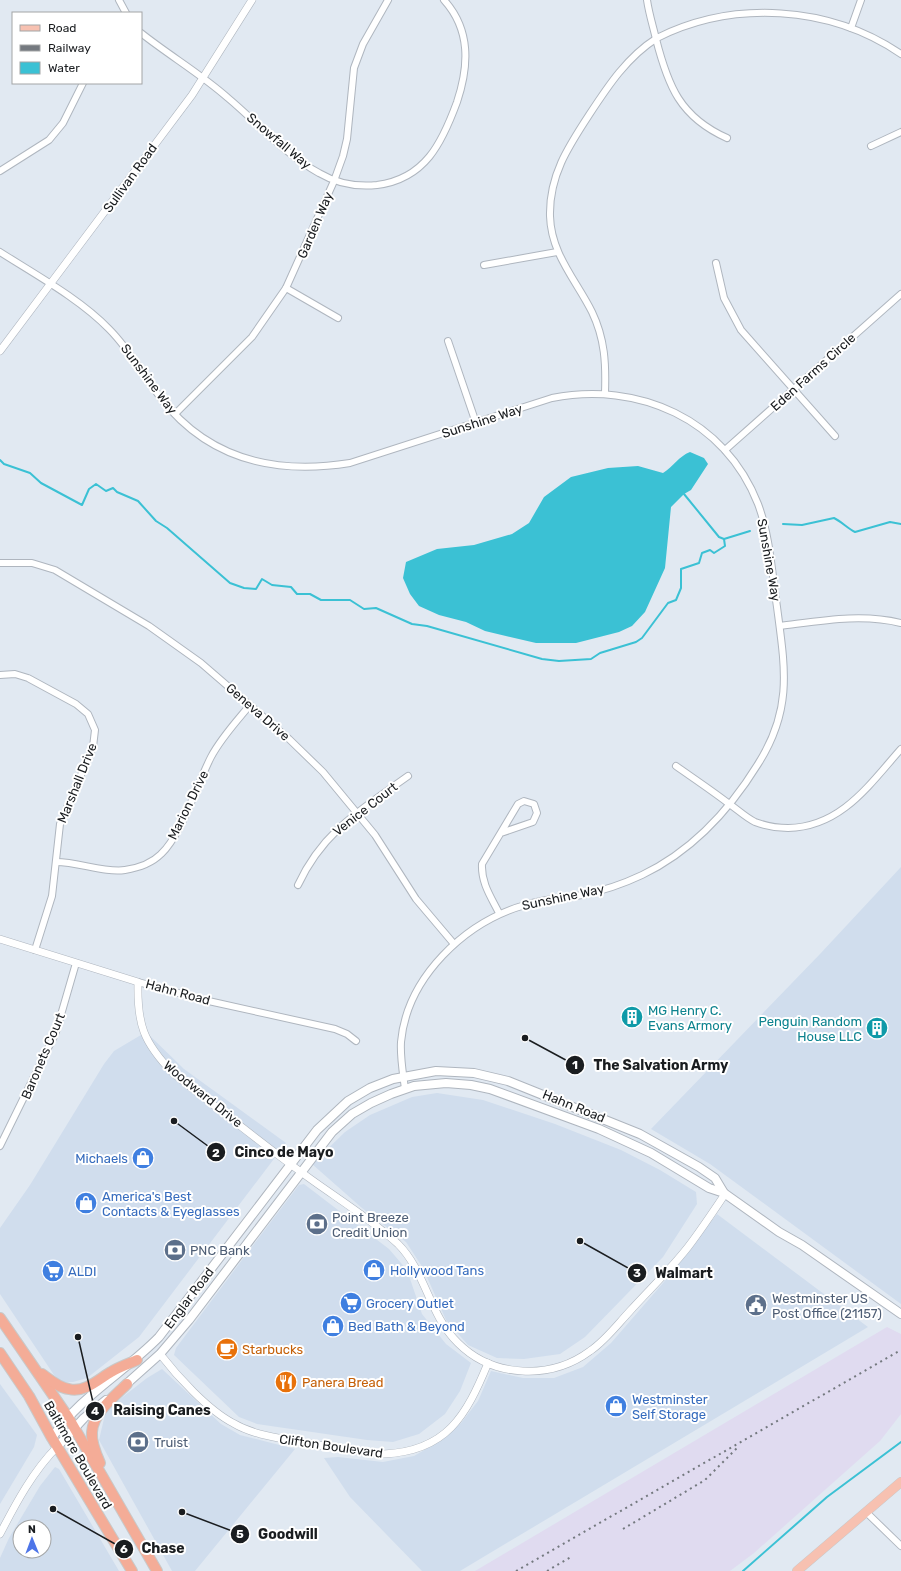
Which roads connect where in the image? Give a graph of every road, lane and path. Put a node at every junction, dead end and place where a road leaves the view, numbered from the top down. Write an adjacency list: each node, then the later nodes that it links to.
1 (119, 0): 7 (street)
2 (252, 0): 12 (street, Sullivan Road)
3 (388, 0): 18 (street, Garden Way)
4 (444, 0): 18 (street, Snowfall Way)
5 (647, 0): 10 (street)
6 (861, 0): 8 (street)
7 (125, 12)
8 (851, 28): 10 (street); 11 (street)
9 (142, 34): 12 (street, Snowfall Way)
10 (656, 38): 15 (street); 20 (street)
11 (901, 54)
12 (204, 77): 18 (street, Snowfall Way); 23 (street, Sullivan Road)
13 (82, 84): 17 (street)
14 (901, 132): 16 (street)
15 (727, 138)
16 (871, 146)
17 (0, 171)
18 (334, 181): 24 (street, Garden Way)
19 (0, 252): 23 (street, Sunshine Way)
20 (557, 252): 22 (street); 30 (street)
21 (716, 263): 29 (street)
22 (484, 265)
23 (51, 285): 28 (street, Sullivan Road); 31 (street, Sunshine Way)
24 (286, 288): 26 (street); 31 (street, Garden Way)
25 (901, 294): 29 (street, Eden Farms Circle)
26 (338, 318)
27 (448, 341): 32 (street)
28 (0, 351)
29 (793, 390): 33 (street); 34 (street, Eden Farms Circle)
30 (605, 393): 32 (street, Sunshine Way); 34 (street, Sunshine Way)
31 (175, 414): 32 (street, Sunshine Way)
32 (476, 423)
33 (835, 436)
34 (725, 450): 37 (street, Sunshine Way)
35 (0, 563): 39 (street, Geneva Drive)
36 (901, 623): 37 (street)
37 (780, 626): 43 (street, Sunshine Way)
38 (0, 676): 46 (street, Marshall Drive)
39 (250, 706): 44 (street, Geneva Drive); 46 (street, Marion Drive)
40 (901, 749): 43 (street)
41 (676, 766): 43 (street)
42 (408, 776): 44 (street, Venice Court)
43 (730, 804): 48 (street, Sunshine Way)
44 (358, 812): 47 (street, Venice Court); 50 (street, Geneva Drive)
45 (501, 833): 45 (street); 48 (street)
46 (56, 862): 51 (street, Marshall Drive)
47 (298, 885)
48 (500, 913): 50 (street, Sunshine Way)
49 (0, 939): 51 (street, Hahn Road)
50 (454, 944): 55 (street, Sunshine Way)
51 (34, 950): 52 (street, Hahn Road)
52 (76, 963): 53 (street, Hahn Road); 57 (street, Baronets Court)
53 (138, 982): 54 (street, Hahn Road); 58 (street, Woodward Drive)
54 (356, 1041)
55 (403, 1076): 56 (street, Sunshine Way); 58 (main road, Englar Road); 60 (main road, Hahn Road)
56 (405, 1089): 59 (main road, Englar Road); 60 (main road, Hahn Road)
57 (0, 1146)
58 (291, 1164): 59 (street, Woodward Drive); 65 (main road, Englar Road)
59 (300, 1172): 64 (main road, Englar Road); 67 (street, Woodward Drive)
60 (725, 1194): 61 (main road, Hahn Road); 67 (street, Woodward Drive)
61 (901, 1314)
62 (0, 1318): 66 (highway, Baltimore Boulevard)
63 (0, 1353): 71 (highway, Baltimore Boulevard)
64 (160, 1354): 67 (street, Clifton Boulevard); 68 (main road, Englar Road)
65 (137, 1360): 66 (highway); 69 (main road, Englar Road)
66 (30, 1362): 69 (highway, Baltimore Boulevard)
67 (488, 1363)
68 (127, 1384): 70 (main road, Englar Road); 73 (highway)
69 (68, 1417): 70 (highway, Baltimore Boulevard); 71 (main road, Englar Road)
70 (75, 1427): 71 (main road, Englar Road); 73 (highway, Baltimore Boulevard)
71 (55, 1442): 75 (street, Englar Road); 77 (highway, Baltimore Boulevard)
72 (901, 1482): 74 (main road)
73 (110, 1491): 78 (highway, Baltimore Boulevard)
74 (866, 1512): 76 (street); 79 (main road)
75 (0, 1534)
76 (901, 1546)
77 (132, 1571)
78 (157, 1571)
79 (797, 1571)

